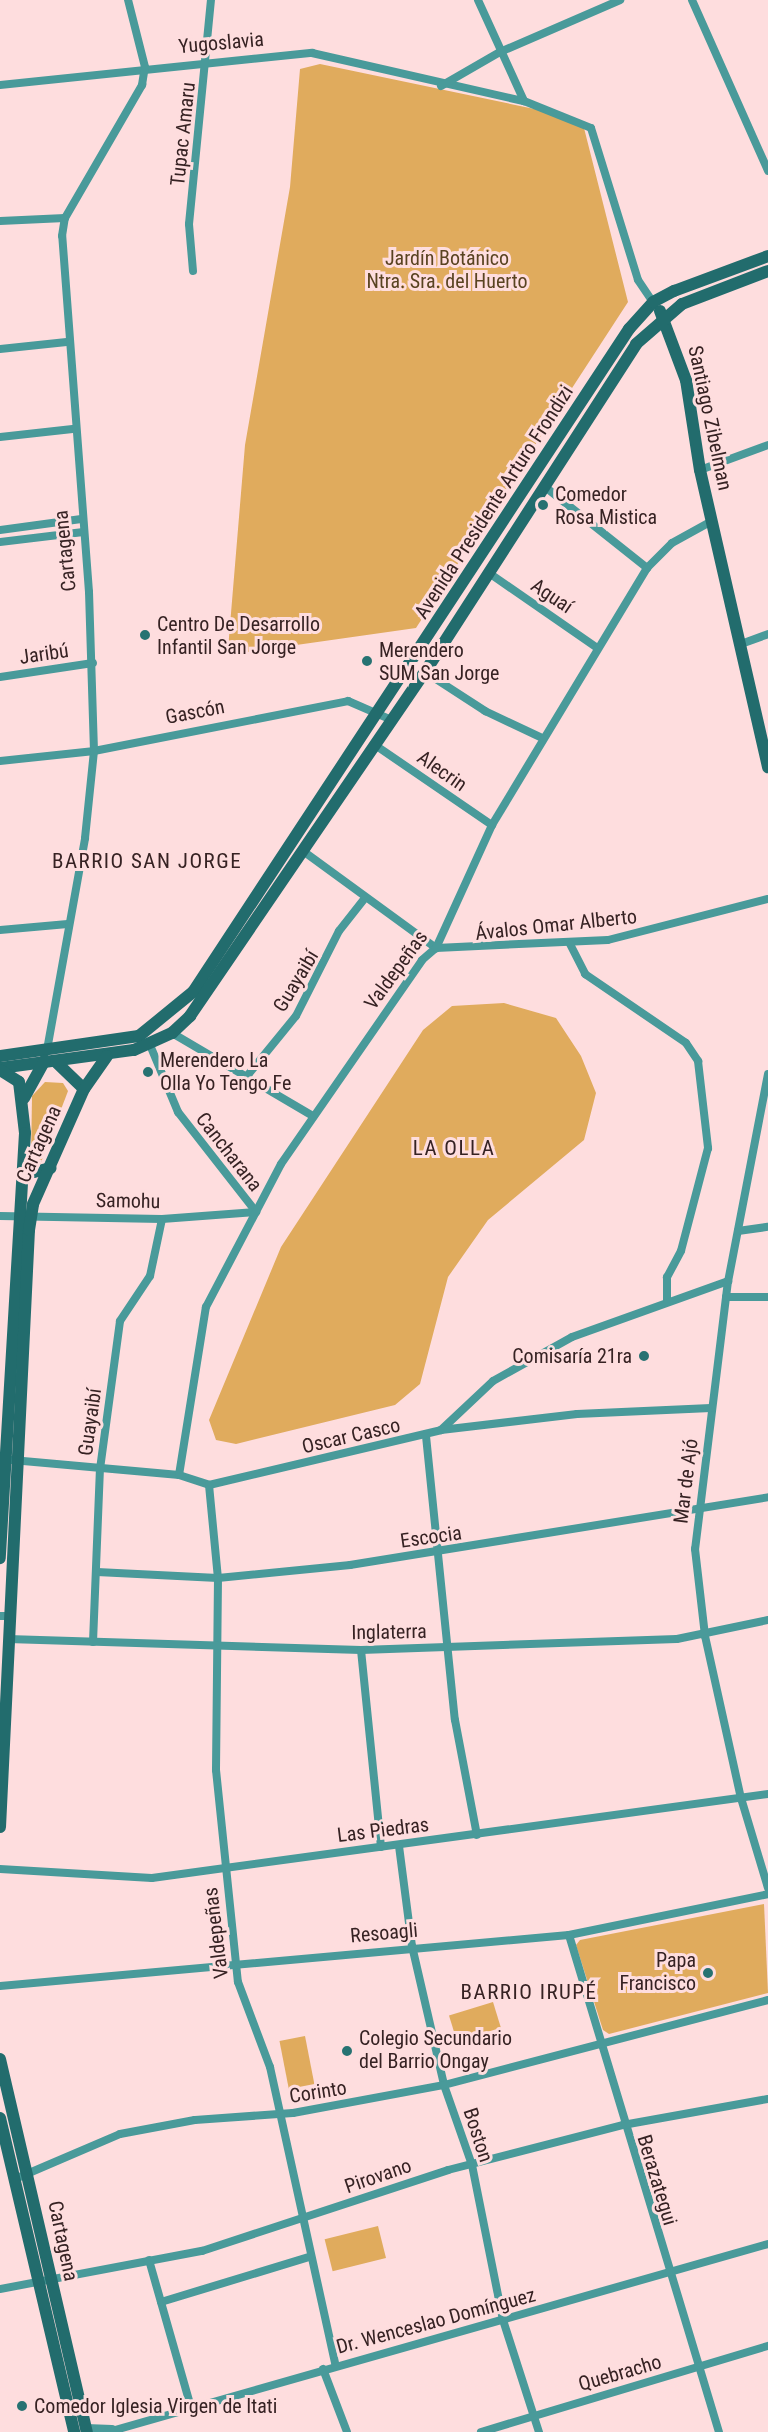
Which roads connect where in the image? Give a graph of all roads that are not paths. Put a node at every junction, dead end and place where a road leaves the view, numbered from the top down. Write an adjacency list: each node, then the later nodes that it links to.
1 (128, 0): 8 (street)
2 (211, 0): 7 (street, Tupac Amaru)
3 (478, 0): 6 (street)
4 (620, 0): 6 (street)
5 (692, 0): 12 (street)
6 (500, 52): 10 (street); 11 (street)
7 (207, 61): 8 (street, Yugoslavia); 10 (street, Yugoslavia); 17 (street, Tupac Amaru)
8 (145, 67): 9 (street, Yugoslavia); 13 (street)
9 (0, 85)
10 (441, 86): 11 (street, Yugoslavia)
11 (524, 101): 18 (street, Santiago Zibelman)
12 (768, 171)
13 (65, 218): 14 (street); 20 (street, Cartagena)
14 (0, 221)
15 (768, 256): 18 (main road, Avenida Presidente Arturo Frondizi)
16 (768, 271): 19 (main road, Avenida Presidente Arturo Frondizi)
17 (193, 272)
18 (653, 302): 19 (main road, Santiago Zibelman); 32 (main road, Avenida Presidente Arturo Frondizi)
19 (663, 316): 25 (main road, Santiago Zibelman); 26 (main road, Avenida Presidente Arturo Frondizi)
20 (67, 342): 21 (street); 22 (street, Cartagena)
21 (0, 349)
22 (73, 429): 23 (street); 27 (street, Cartagena)
23 (0, 437)
24 (768, 445): 25 (street)
25 (700, 470): 28 (main road, Santiago Zibelman)
26 (544, 486): 33 (main road, Avenida Presidente Arturo Frondizi); 34 (street)
27 (81, 519): 29 (street); 30 (street, Cartagena)
28 (712, 521): 34 (street, Valdepeñas); 37 (main road, Santiago Zibelman)
29 (0, 530)
30 (83, 532): 31 (street); 39 (street, Cartagena)
31 (0, 543)
32 (485, 550): 33 (main road); 42 (main road, Avenida Presidente Arturo Frondizi)
33 (497, 559): 35 (main road, Avenida Presidente Arturo Frondizi)
34 (647, 568): 38 (street, Valdepeñas)
35 (489, 573): 38 (street, Aguaí); 40 (main road, Avenida Presidente Arturo Frondizi)
36 (768, 634): 37 (street)
37 (741, 644): 48 (main road, Santiago Zibelman)
38 (596, 648): 44 (street, Valdepeñas)
39 (93, 663): 41 (street, Jaribú); 46 (street, Cartagena)
40 (425, 672): 43 (main road, Avenida Presidente Arturo Frondizi); 44 (street)
41 (0, 677)
42 (382, 711): 43 (street, Gascón); 46 (street, Gascón); 59 (main road, Avenida Presidente Arturo Frondizi)
43 (392, 720): 45 (main road, Avenida Presidente Arturo Frondizi)
44 (542, 738): 49 (street, Valdepeñas)
45 (375, 745): 49 (street, Alecrin); 50 (main road, Avenida Presidente Arturo Frondizi)
46 (94, 751): 47 (street, Gascón); 53 (street, Cartagena)
47 (0, 761)
48 (768, 767)
49 (492, 825): 56 (street, Valdepeñas)
50 (303, 851): 51 (street); 57 (main road, Avenida Presidente Arturo Frondizi)
51 (365, 898): 56 (street); 65 (street, Guayaibí)
52 (768, 899): 55 (street, Ávalos Omar Alberto)
53 (68, 924): 54 (street); 59 (street, Cartagena)
54 (0, 930)
55 (570, 944): 56 (street, Ávalos Omar Alberto); 81 (street)
56 (436, 948): 68 (street, Valdepeñas)
57 (172, 1032): 58 (main road, Avenida Presidente Arturo Frondizi); 65 (street)
58 (150, 1045): 61 (main road, Avenida Presidente Arturo Frondizi); 71 (street, Cancharana)
59 (47, 1050): 60 (main road, Avenida Presidente Arturo Frondizi); 62 (main road, Cartagena)
60 (0, 1056)
61 (107, 1056): 62 (main road, Avenida Presidente Arturo Frondizi); 66 (main road, Cartagena)
62 (50, 1064): 63 (main road, Avenida Presidente Arturo Frondizi); 66 (main road, Cartagena); 67 (main road, Cartagena)
63 (0, 1070): 67 (main road, Cartagena)
64 (768, 1074): 77 (street, Mar de Ajó)
65 (247, 1076): 68 (street)
66 (84, 1089): 70 (main road, Cartagena)
67 (24, 1098): 69 (main road, Cartagena)
68 (313, 1116): 71 (street, Valdepeñas)
69 (24, 1162): 70 (main road); 72 (main road, Cartagena)
70 (51, 1168): 74 (main road, Cartagena)
71 (255, 1212): 75 (street, Samohu); 88 (street, Valdepeñas)
72 (16, 1214): 73 (street, Samohu); 74 (street, Samohu); 85 (main road, Cartagena)
73 (0, 1216)
74 (31, 1217): 75 (street, Samohu); 86 (main road, Cartagena)
75 (162, 1219): 87 (street, Guayaibí)
76 (768, 1227): 77 (street)
77 (738, 1231): 78 (street, Mar de Ajó)
78 (728, 1281): 79 (street, Mar de Ajó); 81 (street)
79 (726, 1297): 80 (street); 82 (street, Mar de Ajó)
80 (768, 1297)
81 (667, 1302): 83 (street)
82 (711, 1408): 83 (street, Oscar Casco); 91 (street, Mar de Ajó)
83 (441, 1430): 84 (street, Oscar Casco)
84 (426, 1436): 89 (street, Oscar Casco); 92 (street)
85 (2, 1459): 86 (street); 93 (main road, Cartagena)
86 (18, 1461): 87 (street); 96 (main road, Cartagena)
87 (100, 1469): 88 (street); 94 (street, Guayaibí)
88 (179, 1475): 89 (street)
89 (208, 1485): 95 (street, Valdepeñas)
90 (768, 1497): 91 (street, Escocia)
91 (697, 1511): 92 (street, Escocia); 98 (street, Mar de Ajó)
92 (441, 1552): 95 (street, Escocia); 102 (street)
93 (0, 1558)
94 (97, 1572): 95 (street, Escocia); 100 (street, Guayaibí)
95 (218, 1578): 101 (street, Valdepeñas)
96 (5, 1616): 99 (main road, Cartagena)
97 (768, 1620): 98 (street, Inglaterra)
98 (705, 1636): 102 (street, Inglaterra); 106 (street, Mar de Ajó)
99 (8, 1639): 100 (street, Inglaterra); 104 (main road, Cartagena)
100 (93, 1642): 101 (street, Inglaterra)
101 (218, 1645): 103 (street, Inglaterra); 111 (street, Valdepeñas)
102 (450, 1647): 103 (street, Inglaterra); 108 (street)
103 (361, 1650): 110 (street)
104 (3, 1713): 107 (main road, Cartagena)
105 (768, 1794): 106 (street, Las Piedras)
106 (741, 1798): 108 (street, Las Piedras); 113 (street, Mar de Ajó)
107 (0, 1827)
108 (477, 1835): 109 (street, Las Piedras)
109 (399, 1846): 110 (street, Las Piedras); 116 (street, Boston)
110 (381, 1847): 111 (street, Las Piedras)
111 (225, 1868): 112 (street, Las Piedras); 117 (street, Valdepeñas)
112 (0, 1869)
113 (768, 1887)
114 (768, 1894): 115 (street, Resoagli)
115 (569, 1935): 116 (street, Resoagli); 120 (street, Berazategui)
116 (412, 1946): 117 (street, Resoagli); 122 (street, Boston)
117 (238, 1964): 118 (street, Resoagli); 124 (street, Valdepeñas)
118 (0, 1986)
119 (768, 2000): 120 (street, Corinto)
120 (600, 2044): 122 (street, Corinto); 126 (street, Berazategui)
121 (0, 2059): 128 (main road, Cartagena)
122 (444, 2085): 124 (street, Corinto); 127 (street, Boston)
123 (768, 2099): 126 (street, Pirovano)
124 (280, 2114): 128 (street, Corinto); 130 (street, Valdepeñas)
125 (0, 2118): 129 (main road, Cartagena)
126 (623, 2125): 127 (street, Pirovano); 134 (street, Berazategui)
127 (472, 2165): 130 (street, Pirovano); 139 (street, Boston)
128 (29, 2175): 129 (street, Corinto); 135 (main road, Cartagena)
129 (15, 2179): 136 (main road, Cartagena)
130 (300, 2220): 132 (street, Valdepeñas); 133 (street, Pirovano)
131 (768, 2244): 134 (street, Dr. Wenceslao Domínguez)
132 (309, 2257): 138 (street); 141 (street, Valdepeñas)
133 (149, 2260): 135 (street, Pirovano); 138 (street)
134 (668, 2272): 139 (street, Dr. Wenceslao Domínguez); 142 (street, Berazategui)
135 (50, 2278): 136 (street, Pirovano); 146 (main road, Cartagena)
136 (36, 2279): 137 (street, Pirovano); 146 (main road, Cartagena)
137 (0, 2289)
138 (161, 2302): 144 (street)
139 (503, 2320): 141 (street, Dr. Wenceslao Domínguez); 145 (street, Boston)
140 (768, 2346): 142 (street, Quebracho)
141 (336, 2366): 143 (street, Dr. Wenceslao Domínguez)
142 (699, 2368): 145 (street, Quebracho); 151 (street, Berazategui)
143 (323, 2369): 144 (street, Dr. Wenceslao Domínguez); 148 (street)
144 (191, 2407): 147 (street, Dr. Wenceslao Domínguez)
145 (535, 2415): 149 (street, Quebracho); 150 (street, Boston)
146 (78, 2431): 147 (street, Dr. Wenceslao Domínguez)
147 (111, 2431)
148 (346, 2432)
149 (480, 2432)
150 (539, 2432)
151 (719, 2432)

